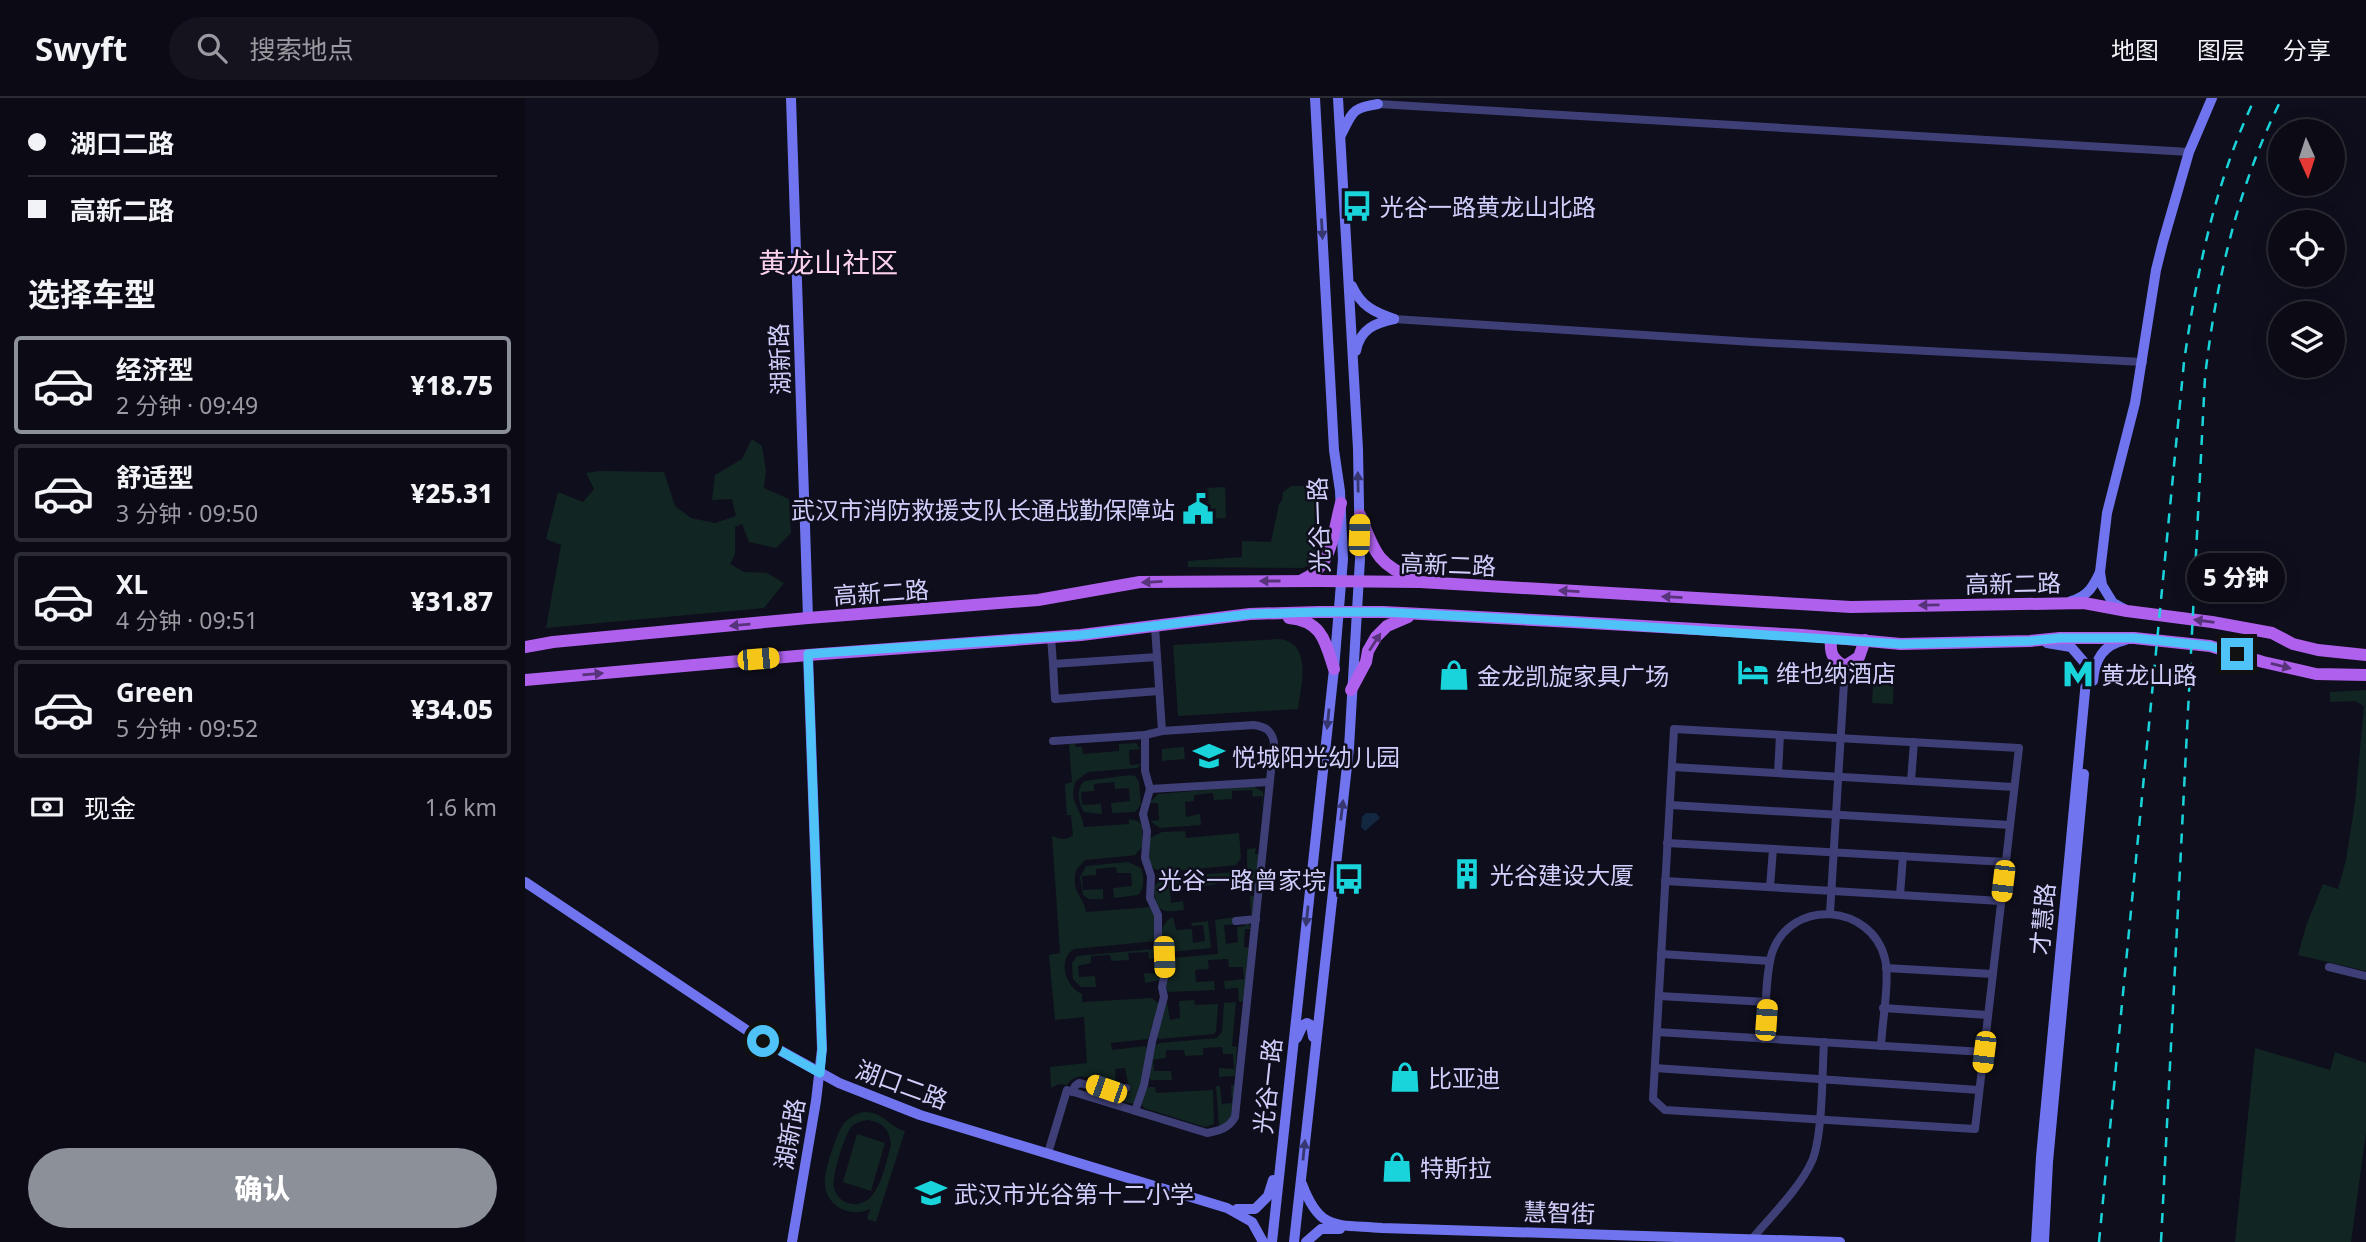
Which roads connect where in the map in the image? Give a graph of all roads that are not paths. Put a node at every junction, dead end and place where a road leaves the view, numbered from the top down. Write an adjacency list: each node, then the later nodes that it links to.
1 (791, 98): 26 (street, 湖新路)
2 (1315, 98): 13 (street, 光谷一路, one-way to 13)
3 (1338, 98): 7 (street, 光谷一路)
4 (1355, 98): 6 (street)
5 (2211, 98): 8 (street)
6 (1378, 104): 7 (street); 8 (street)
7 (1340, 137): 9 (street, 光谷一路)
8 (2189, 152): 11 (street)
9 (1349, 280): 10 (street); 12 (street, 光谷一路)
10 (1394, 319): 11 (street); 12 (street)
11 (2143, 362): 15 (street)
12 (1353, 364): 14 (street, 光谷一路, one-way to 12)
13 (1341, 503): 16 (main road); 17 (street, 光谷一路)
14 (1360, 515): 18 (street, 光谷一路); 19 (main road)
15 (2099, 572): 20 (street); 21 (street)
16 (1298, 581): 17 (main road, 高新二路); 26 (main road, 高新二路, one-way to 26)
17 (1341, 581): 18 (main road, 高新二路); 22 (street, 光谷一路)
18 (1360, 581): 19 (main road, 高新二路); 23 (street, 光谷一路)
19 (1420, 582): 20 (main road, 高新二路, one-way to 19)
20 (2060, 604): 21 (main road, 高新二路)
21 (2127, 611): 35 (main road, 高新二路, one-way to 21)
22 (1339, 612): 23 (main road, 高新二路); 24 (main road, 高新二路); 39 (street, 光谷一路)
23 (1358, 612): 25 (main road, 高新二路); 42 (street, 光谷一路)
24 (1250, 614): 27 (main road, 高新二路); 39 (main road)
25 (1418, 614): 29 (main road, 高新二路); 42 (main road, one-way to 25)
26 (808, 618): 33 (main road, 高新二路, one-way to 33)
27 (1155, 627): 28 (main road, 高新二路); 36 (street)
28 (1051, 637): 34 (main road, 高新二路); 37 (street)
29 (1831, 638): 31 (main road, 高新二路); 38 (main road)
30 (2134, 638): 32 (main road, 高新二路); 40 (main road, 高新二路, one-way to 40); 112 (street, 才慧路)
31 (1865, 640): 32 (main road, 高新二路); 38 (main road)
32 (2030, 641): 111 (street, 才慧路)
33 (525, 647)
34 (808, 654): 41 (main road, 高新二路, one-way to 34); 92 (street, 湖新路)
35 (2366, 655)
36 (1157, 657): 37 (street); 43 (street)
37 (1053, 664): 43 (street)
38 (1845, 666): 47 (street)
39 (1334, 669): 89 (street, 光谷一路, one-way to 89)
40 (2366, 675)
41 (525, 680)
42 (1351, 690): 90 (street, 光谷一路, one-way to 42)
43 (1159, 691): 44 (street)
44 (1162, 731): 45 (street); 54 (street)
45 (1145, 735): 48 (street); 56 (street)
46 (1780, 735): 47 (street); 50 (street); 51 (street)
47 (1841, 738): 49 (street); 52 (street)
48 (1053, 741)
49 (1914, 742): 53 (street); 55 (street)
50 (1672, 767): 51 (street); 57 (street)
51 (1777, 773): 52 (street)
52 (1838, 777): 53 (street); 58 (street)
53 (1911, 781): 55 (street)
54 (1269, 782): 56 (street); 72 (street)
55 (2014, 787): 59 (street)
56 (1150, 789): 97 (street)
57 (1669, 805): 58 (street); 60 (street)
58 (1836, 815): 59 (street); 62 (street)
59 (2010, 825): 64 (street)
60 (1667, 843): 61 (street); 65 (street)
61 (1773, 849): 62 (street); 67 (street)
62 (1834, 852): 63 (street); 68 (street)
63 (1903, 856): 64 (street); 69 (street)
64 (2006, 862): 70 (street)
65 (1665, 881): 67 (street); 74 (street)
66 (525, 882): 92 (street, 湖口二路)
67 (1770, 887): 68 (street)
68 (1832, 891): 69 (street); 71 (street)
69 (1900, 895): 70 (street)
70 (2001, 901): 78 (street)
71 (1831, 913): 75 (street); 77 (street)
72 (1256, 919): 73 (street); 97 (street)
73 (1236, 920)
74 (1661, 954): 75 (street); 80 (street)
75 (1770, 961): 81 (street)
76 (2329, 967): 79 (street)
77 (1886, 968): 78 (street); 82 (street)
78 (1993, 974): 83 (street)
79 (2366, 976)
80 (1659, 996): 81 (street); 84 (street)
81 (1767, 1002): 85 (street)
82 (1883, 1008): 83 (street); 87 (street)
83 (1988, 1015): 88 (street)
84 (1657, 1032): 85 (street); 91 (street)
85 (1764, 1039): 86 (street)
86 (1824, 1042): 87 (street); 93 (street)
87 (1881, 1045): 88 (street)
88 (1984, 1052): 95 (street)
89 (1291, 1056): 90 (street); 100 (street, 光谷一路)
90 (1315, 1057): 101 (street, 光谷一路, one-way to 90)
91 (1655, 1068): 93 (street); 98 (street)
92 (820, 1073): 99 (street, 湖口二路); 104 (street, 湖新路)
93 (1821, 1079): 95 (street); 98 (street)
94 (1126, 1088): 96 (street)
95 (1979, 1090): 98 (street)
96 (1072, 1092): 97 (street); 99 (street)
97 (1135, 1111)
98 (1819, 1119): 103 (street)
99 (1048, 1153): 102 (street, 湖口二路)
100 (1280, 1158): 102 (street); 106 (street, 光谷一路)
101 (1301, 1181): 103 (street, 慧智街); 107 (street, 光谷一路)
102 (1227, 1208): 105 (street)
103 (1752, 1239): 110 (street, 慧智街)
104 (792, 1242)
105 (1263, 1242)
106 (1272, 1242)
107 (1294, 1242)
108 (1305, 1242): 109 (street, 慧智街)
109 (1695, 1242)
110 (1840, 1242)
111 (2036, 1242)
112 (2044, 1242)

